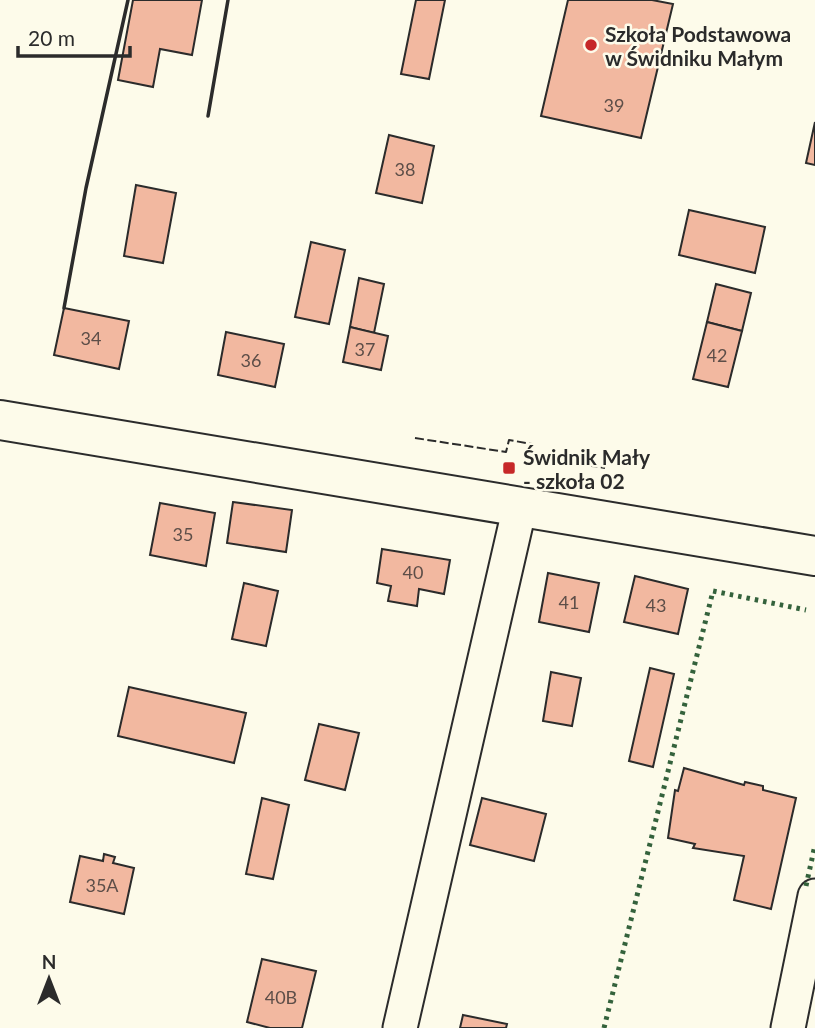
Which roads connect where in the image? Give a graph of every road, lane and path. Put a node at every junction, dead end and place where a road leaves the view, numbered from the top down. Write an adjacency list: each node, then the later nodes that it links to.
1 (0, 420): 2 (street)
2 (520, 506): 3 (street); 5 (street)
3 (815, 556)
4 (815, 896): 6 (street)
5 (400, 1028)
6 (788, 1028)

